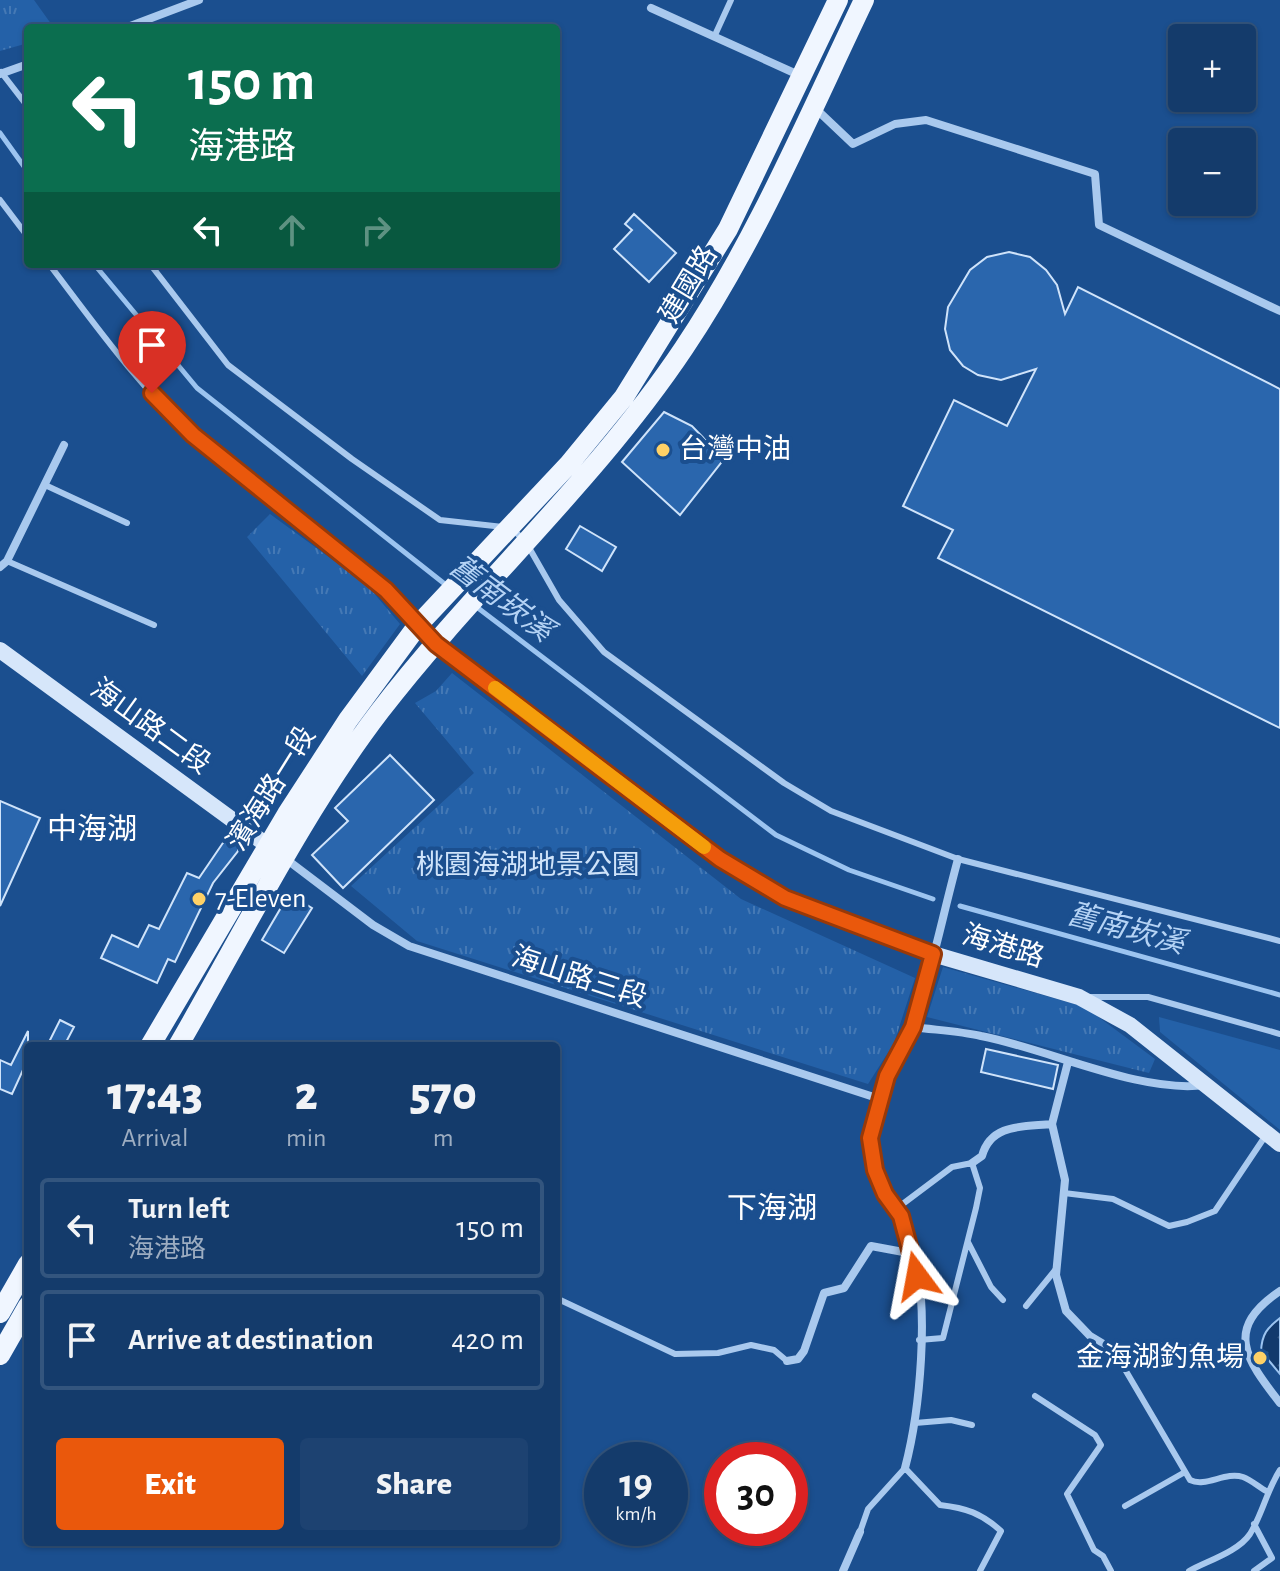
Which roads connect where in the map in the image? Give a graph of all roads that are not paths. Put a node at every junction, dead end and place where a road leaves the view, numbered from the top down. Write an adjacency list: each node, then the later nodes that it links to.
1 (199, 0): 6 (street)
2 (731, 0): 7 (lane)
3 (838, 0): 10 (main road, 建國路)
4 (864, 0): 12 (main road, 建國路)
5 (653, 4): 7 (street)
6 (134, 24)
7 (715, 35): 10 (street)
8 (24, 65): 9 (street)
9 (1, 73): 11 (lane)
10 (802, 77): 21 (main road, 建國路)
11 (24, 102)
12 (813, 107): 17 (street); 22 (main road, 建國路)
13 (0, 200): 14 (lane)
14 (24, 232)
15 (52, 268): 26 (lane, 海港路)
16 (153, 268): 21 (lane)
17 (1280, 311)
18 (64, 445): 19 (street)
19 (45, 485): 20 (lane); 24 (street)
20 (127, 523)
21 (512, 528): 22 (lane); 23 (main road, 建國路)
22 (527, 544): 25 (main road, 建國路); 31 (lane)
23 (487, 552): 26 (main road, 濱海路一段)
24 (4, 564): 27 (lane)
25 (504, 570): 28 (main road, 濱海路一段)
26 (424, 619): 28 (street, 海港路); 30 (main road, 濱海路一段)
27 (154, 625)
28 (443, 636): 30 (main road, 濱海路一段); 33 (street, 海港路)
29 (0, 650): 30 (street, 海山路二段)
30 (278, 853): 37 (main road, 濱海路一段); 38 (main road, 濱海路一段); 41 (street, 海山路三段)
31 (958, 859): 32 (lane); 33 (street)
32 (1280, 941)
33 (933, 954): 34 (street, 海港路); 35 (street)
34 (1079, 997): 36 (lane); 40 (street, 海港路)
35 (913, 1027): 39 (street); 41 (street)
36 (1280, 1034)
37 (153, 1042)
38 (180, 1042)
39 (1068, 1062): 40 (street); 42 (street)
40 (1209, 1084): 43 (street, 海港路)
41 (880, 1099): 46 (street)
42 (1052, 1124): 44 (street); 45 (street)
43 (1274, 1138): 45 (lane)
44 (972, 1163): 46 (lane); 47 (lane)
45 (1064, 1193): 49 (street)
46 (896, 1209): 48 (street)
47 (968, 1242): 53 (lane); 57 (lane)
48 (914, 1254): 57 (street); 61 (street)
49 (1058, 1266): 54 (lane); 60 (street)
50 (24, 1271): 55 (main road)
51 (1280, 1291): 58 (street)
52 (560, 1300): 61 (lane)
53 (1003, 1300)
54 (1026, 1306)
55 (0, 1313)
56 (24, 1313): 59 (main road)
57 (919, 1340): 64 (street)
58 (1245, 1352): 60 (lane); 63 (street)
59 (0, 1355)
60 (1125, 1357): 68 (lane)
61 (787, 1361)
62 (1035, 1396): 75 (lane)
63 (1280, 1403)
64 (915, 1423): 65 (lane); 66 (street)
65 (972, 1425)
66 (905, 1468): 72 (lane); 74 (lane)
67 (1280, 1470): 69 (lane)
68 (1185, 1472): 69 (lane); 70 (lane)
69 (1266, 1491): 71 (lane)
70 (1125, 1506)
71 (1254, 1524): 76 (lane); 77 (lane)
72 (860, 1532): 73 (street)
73 (843, 1571)
74 (980, 1571)
75 (1111, 1571)
76 (1189, 1571)
77 (1254, 1571)

